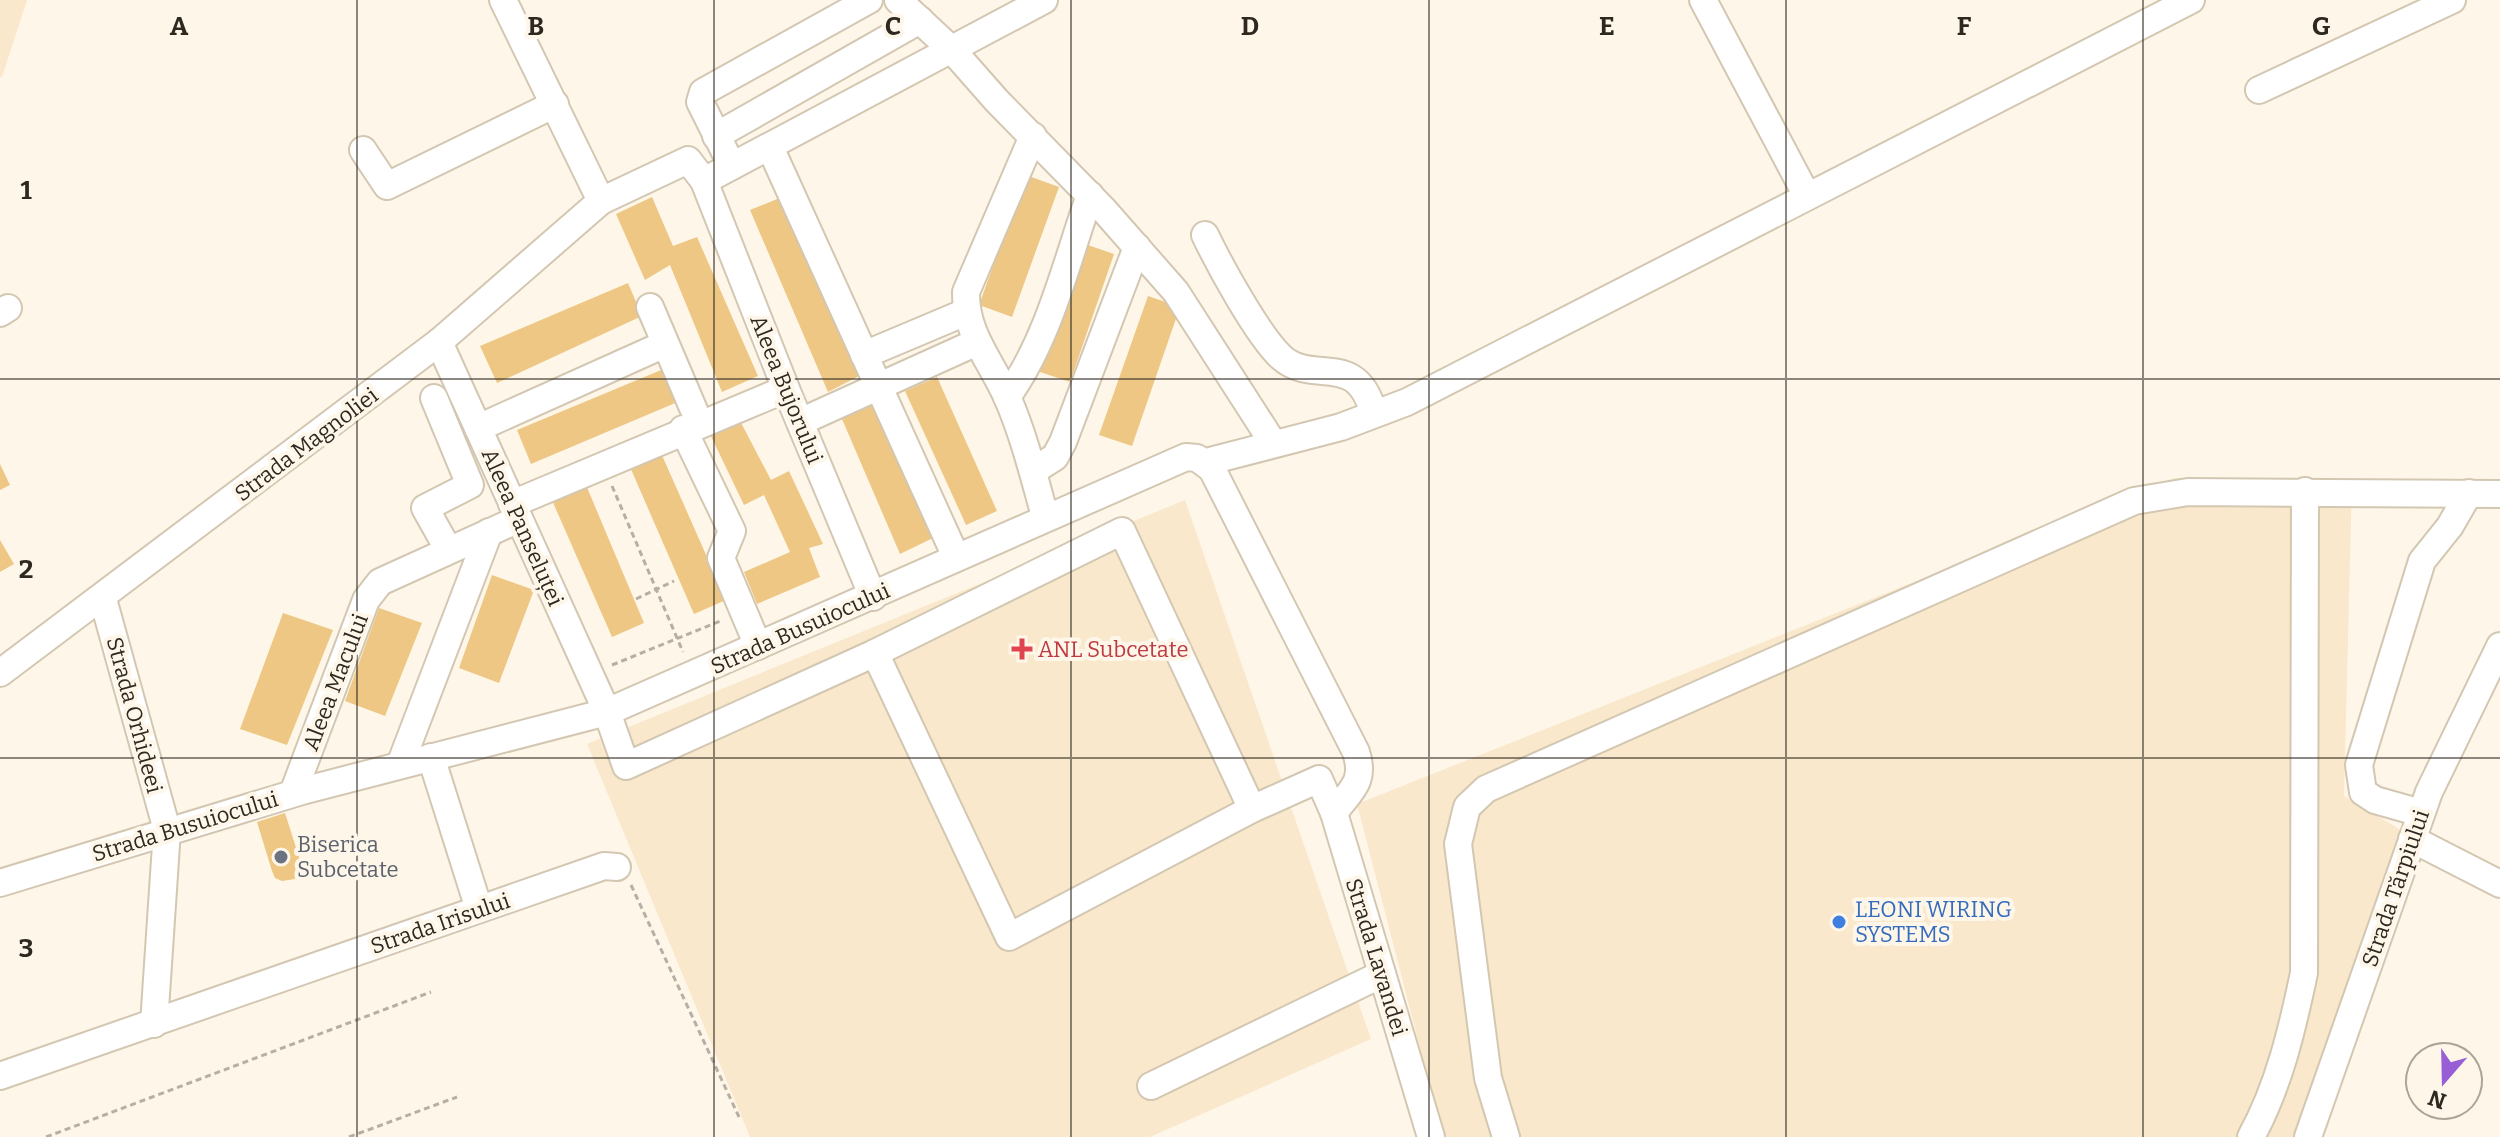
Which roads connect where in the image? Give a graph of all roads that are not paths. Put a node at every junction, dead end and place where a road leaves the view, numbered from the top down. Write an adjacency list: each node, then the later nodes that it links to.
1 (503, 0): 11 (street)
2 (869, 0): 12 (street)
3 (898, 0): 8 (street)
4 (1044, 0): 9 (street)
5 (1703, 0): 19 (street)
6 (2191, 0): 19 (street, Strada Busuiocului)
7 (2452, 0): 10 (street)
8 (920, 20): 9 (street); 12 (street)
9 (953, 51): 13 (street); 14 (street)
10 (2259, 90)
11 (555, 104): 15 (street); 20 (street)
12 (716, 136): 16 (street)
13 (1033, 136): 18 (street); 24 (street)
14 (770, 147): 16 (street); 28 (street)
15 (363, 150)
16 (732, 166): 17 (street)
17 (704, 181): 20 (street, Strada Magnoliei); 30 (street, Aleea Bujorului)
18 (1090, 195): 22 (street); 31 (street)
19 (1807, 196): 33 (street, Strada Busuiocului)
20 (601, 201): 25 (street, Strada Magnoliei)
21 (1205, 235): 33 (street)
22 (1137, 247): 37 (street); 39 (street)
23 (650, 307): 27 (street)
24 (966, 312): 26 (street); 28 (street)
25 (439, 342): 36 (street, Aleea Panseluței); 49 (street, Strada Magnoliei)
26 (977, 342): 29 (street); 31 (street)
27 (665, 344): 35 (street); 36 (street)
28 (864, 355): 29 (street)
29 (878, 386): 34 (street); 47 (street)
30 (786, 389): 34 (street, Aleea Bujorului); 35 (street, Aleea Macului)
31 (1007, 397): 39 (street)
32 (434, 398): 46 (street)
33 (1374, 414): 37 (street, Strada Busuiocului)
34 (800, 422): 48 (street, Aleea Bujorului)
35 (691, 426): 43 (street, Aleea Macului); 50 (street)
36 (478, 428): 43 (street, Aleea Panseluței)
37 (1273, 443): 38 (street, Strada Busuiocului)
38 (1206, 462): 44 (street, Strada Busuiocului); 59 (street)
39 (1033, 471): 44 (street)
40 (2305, 491): 41 (street); 72 (street); 73 (street)
41 (2469, 493): 42 (street); 60 (street)
42 (2500, 494)
43 (516, 512): 45 (street, Aleea Macului); 54 (street, Aleea Panseluței)
44 (1045, 516): 47 (street, Strada Busuiocului)
45 (489, 532): 46 (street, Aleea Macului); 56 (street)
46 (448, 549): 57 (street, Aleea Macului)
47 (956, 557): 48 (street, Strada Busuiocului)
48 (873, 597): 50 (street, Strada Busuiocului)
49 (103, 599): 53 (street, Strada Magnoliei); 61 (street, Strada Orhideei)
50 (758, 646): 54 (street, Strada Busuiocului)
51 (2500, 646): 60 (street, Strada Tărpiului)
52 (875, 653): 54 (street, Aleea Panseluței); 58 (street); 58 (street)
53 (0, 673)
54 (607, 712): 55 (street, Strada Busuiocului)
55 (431, 757): 56 (street, Strada Busuiocului); 66 (street)
56 (400, 765): 57 (street, Strada Busuiocului)
57 (293, 793): 61 (street, Strada Busuiocului)
58 (1252, 809): 59 (street, Strada Lavandei)
59 (1334, 813): 67 (street, Strada Lavandei)
60 (2421, 813): 62 (street, Strada Tărpiului)
61 (167, 830): 64 (street, Strada Busuiocului); 68 (street, Strada Orhideei)
62 (2412, 839): 65 (street); 74 (street, Strada Tărpiului)
63 (617, 867): 66 (street, Strada Irisului)
64 (0, 883)
65 (2500, 884)
66 (479, 909): 68 (street, Strada Irisului)
67 (1382, 974): 70 (street); 71 (street, Strada Lavandei)
68 (154, 1024): 69 (street, Strada Irisului)
69 (0, 1076)
70 (1151, 1086)
71 (1431, 1137)
72 (1506, 1137)
73 (2251, 1137)
74 (2308, 1137)

